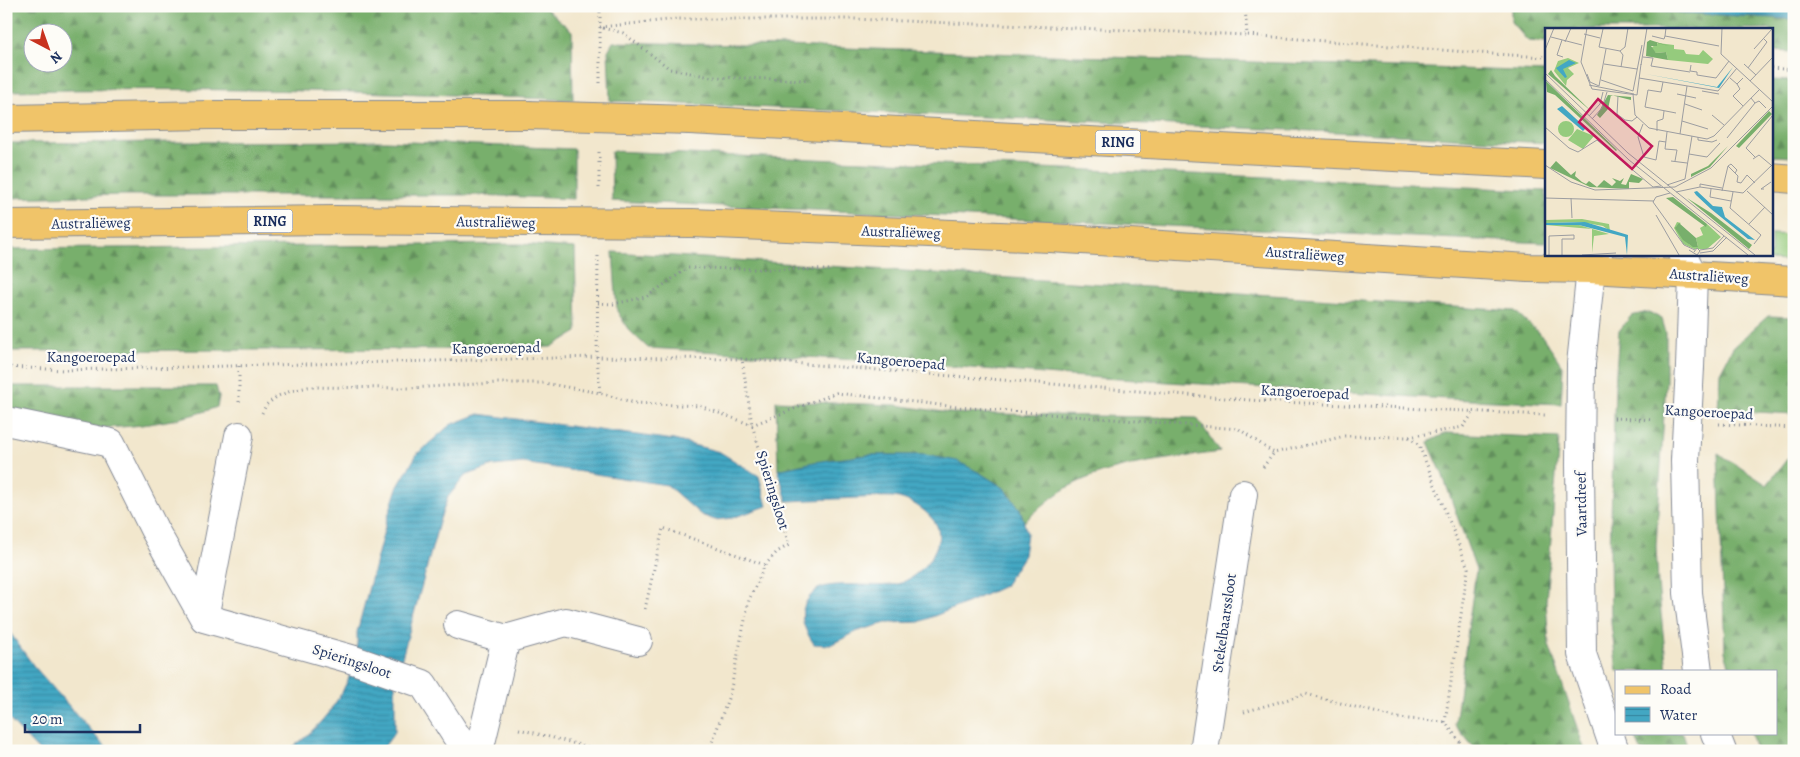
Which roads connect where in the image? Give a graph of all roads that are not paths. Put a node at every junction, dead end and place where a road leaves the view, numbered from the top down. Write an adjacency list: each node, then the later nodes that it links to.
1 (6, 119): 2 (main road, RING, bridge)
2 (1545, 165)
3 (1772, 178): 4 (main road)
4 (1794, 179)
5 (6, 224): 6 (main road, Australiëweg / RING, bridge)
6 (1595, 261): 7 (main road, Australiëweg / RING); 21 (street, Vaartdreef, bridge)
7 (1687, 264): 8 (main road, Australiëweg / RING); 16 (street, bridge)
8 (1794, 281)
9 (6, 421): 12 (street)
10 (239, 436): 12 (street)
11 (1243, 494): 20 (street, Stekelbaarssloot)
12 (204, 618): 18 (street, Spieringsloot)
13 (458, 625): 14 (street)
14 (506, 639): 15 (street); 19 (street)
15 (638, 641)
16 (1698, 670)
17 (1715, 734): 22 (street)
18 (466, 751)
19 (480, 751)
20 (1204, 751)
21 (1615, 751)
22 (1722, 751)

